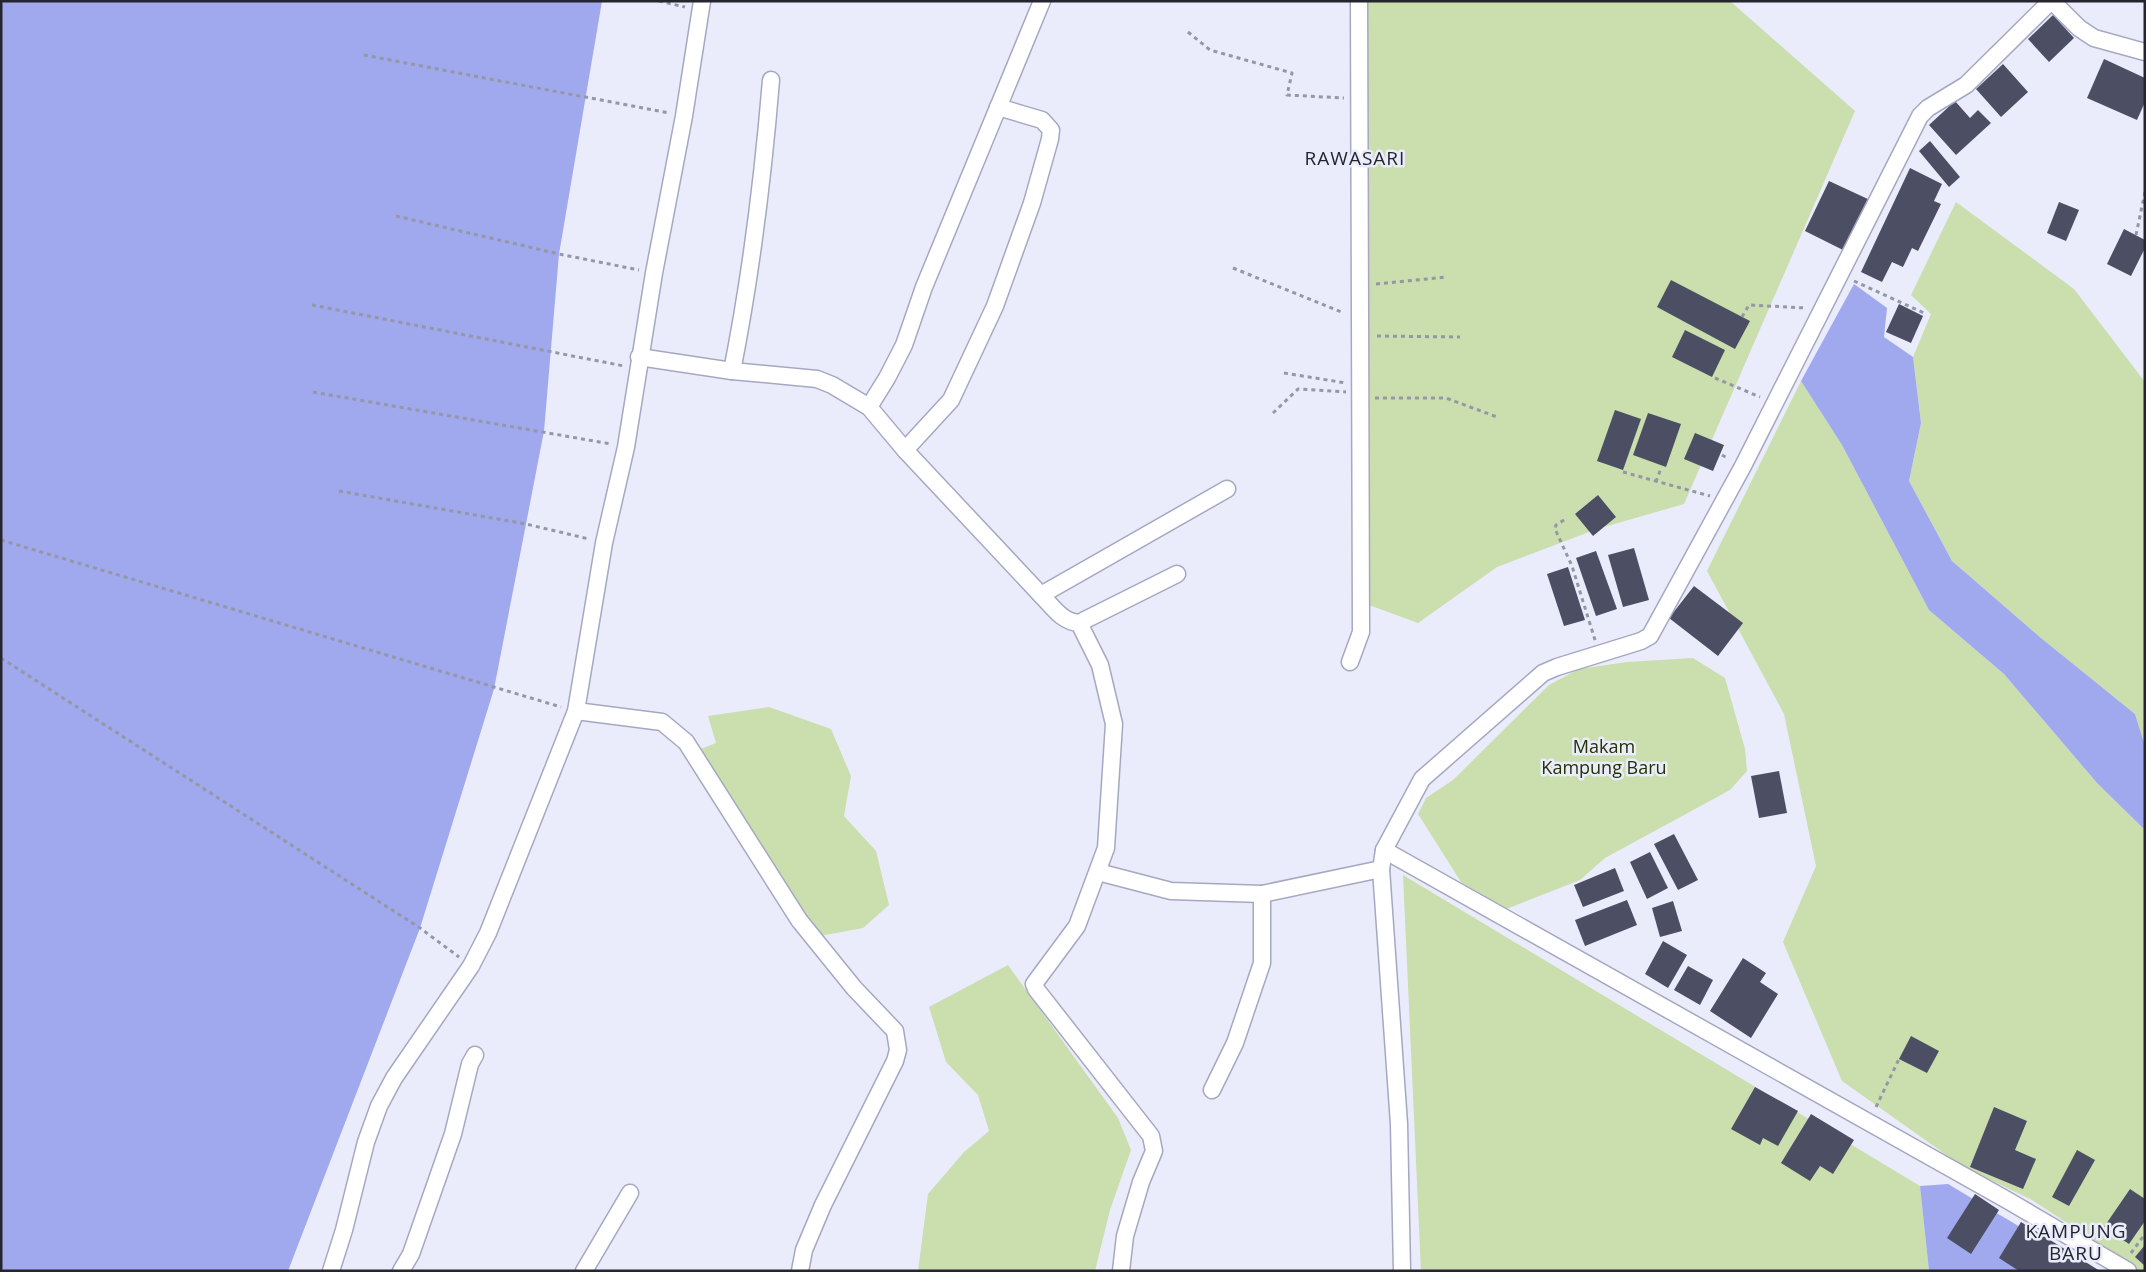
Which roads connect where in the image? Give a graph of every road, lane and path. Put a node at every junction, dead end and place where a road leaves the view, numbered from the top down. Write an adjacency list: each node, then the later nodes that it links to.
1 (659, 1): 5 (path)
2 (1042, 1): 11 (street)
3 (1359, 1): 10 (street)
4 (2051, 1): 7 (street); 18 (street)
5 (701, 6): 12 (street)
6 (1188, 32): 10 (path)
7 (2145, 52)
8 (364, 55): 12 (path)
9 (771, 80): 28 (street)
10 (1360, 99): 20 (street)
11 (998, 108): 34 (street); 38 (street)
12 (684, 116): 17 (street)
13 (2145, 192): 15 (path)
14 (396, 216): 17 (path)
15 (2136, 235)
16 (1233, 268): 25 (path)
17 (654, 273): 27 (street)
18 (1842, 275): 22 (street); 23 (path)
19 (1447, 277): 20 (path)
20 (1361, 286): 25 (street)
21 (312, 305): 27 (path)
22 (1824, 309): 24 (path); 33 (street)
23 (1924, 313)
24 (1742, 317)
25 (1361, 328): 26 (path); 32 (street)
26 (1460, 337)
27 (638, 363): 28 (street); 37 (street)
28 (732, 371): 34 (street)
29 (1284, 373): 32 (path)
30 (1714, 378): 33 (path)
31 (313, 392): 37 (path)
32 (1361, 392): 35 (path); 36 (path); 53 (street)
33 (1775, 403): 44 (street)
34 (869, 407): 38 (street)
35 (1273, 413)
36 (1498, 417)
37 (626, 447): 47 (street)
38 (905, 450): 49 (street)
39 (1661, 468): 41 (path)
40 (1623, 472): 41 (path)
41 (1656, 482): 44 (path)
42 (1227, 489): 49 (street)
43 (339, 490): 47 (path)
44 (1725, 500): 51 (street)
45 (1564, 520): 51 (path)
46 (1, 540): 54 (path)
47 (604, 543): 54 (street)
48 (1177, 574): 50 (street)
49 (1041, 595): 50 (street)
50 (1079, 623): 57 (street)
51 (1600, 655): 55 (street)
52 (1, 658): 59 (path)
53 (1350, 662)
54 (576, 711): 59 (street); 70 (street)
55 (1384, 850): 56 (street); 63 (street)
56 (1381, 868): 58 (street); 72 (street)
57 (1098, 872): 58 (street); 71 (street)
58 (1262, 894): 62 (street)
59 (472, 966): 67 (street)
60 (475, 1055): 68 (street)
61 (1899, 1058): 63 (path)
62 (1212, 1090)
63 (1868, 1124): 66 (street)
64 (630, 1193): 69 (street)
65 (2145, 1234): 66 (path)
66 (2125, 1268)
67 (331, 1271)
68 (402, 1271)
69 (584, 1271)
70 (800, 1271)
71 (1121, 1271)
72 (1402, 1271)

